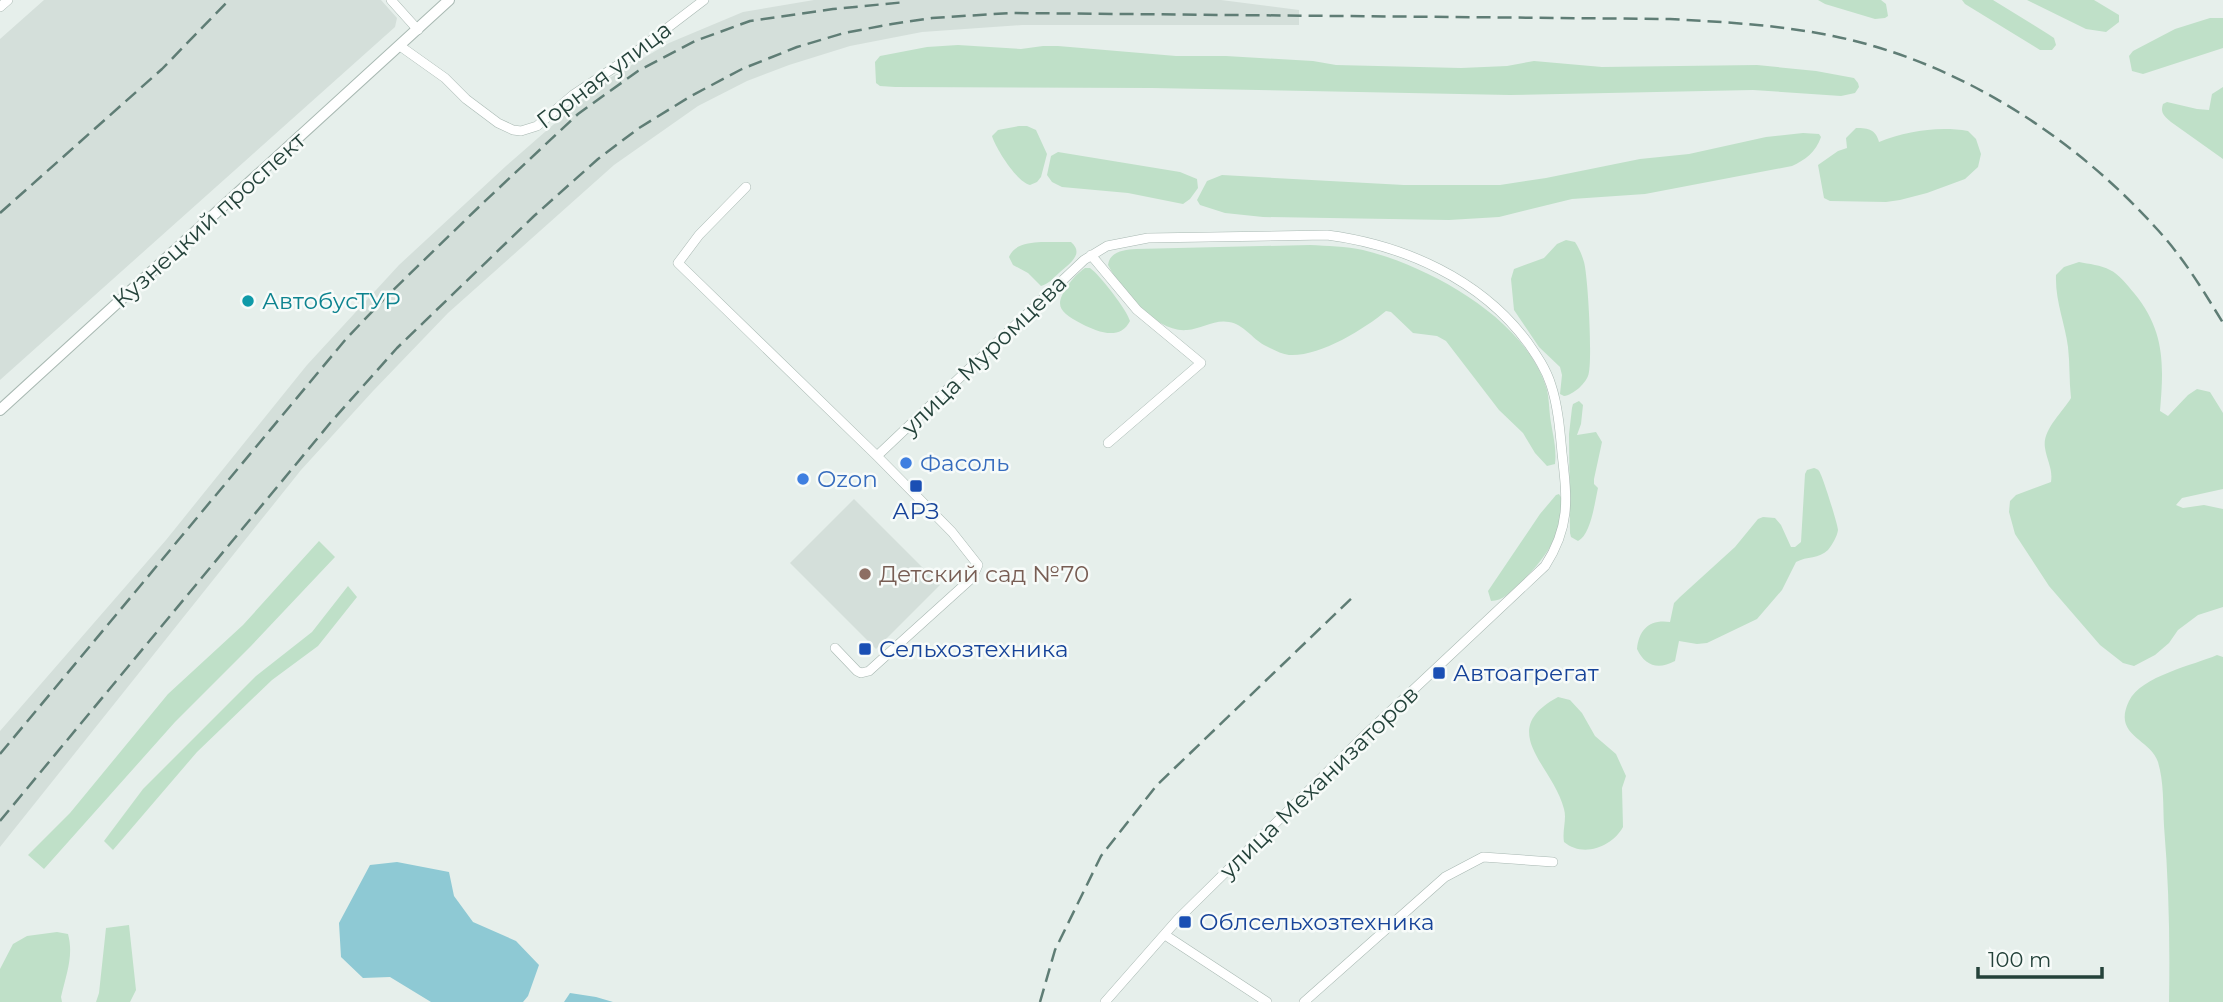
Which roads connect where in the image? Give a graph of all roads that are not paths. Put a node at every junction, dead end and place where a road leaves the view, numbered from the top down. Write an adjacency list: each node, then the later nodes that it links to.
1 (8, 0): 5 (street)
2 (391, 0): 6 (street)
3 (449, 0): 6 (street, Кузнецкий проспект)
4 (704, 0): 7 (street, Горная улица)
5 (0, 7)
6 (418, 30): 7 (street, Кузнецкий проспект)
7 (400, 46): 10 (street, Кузнецкий проспект)
8 (746, 187): 12 (street)
9 (1091, 255): 11 (street); 12 (street, улица Муромцева); 15 (street, улица Механизаторов)
10 (0, 410)
11 (1108, 443)
12 (877, 456): 13 (street)
13 (835, 648)
14 (1553, 862): 18 (street)
15 (1165, 934): 16 (street, улица Механизаторов); 17 (street)
16 (1105, 1002)
17 (1267, 1002)
18 (1304, 1002)

